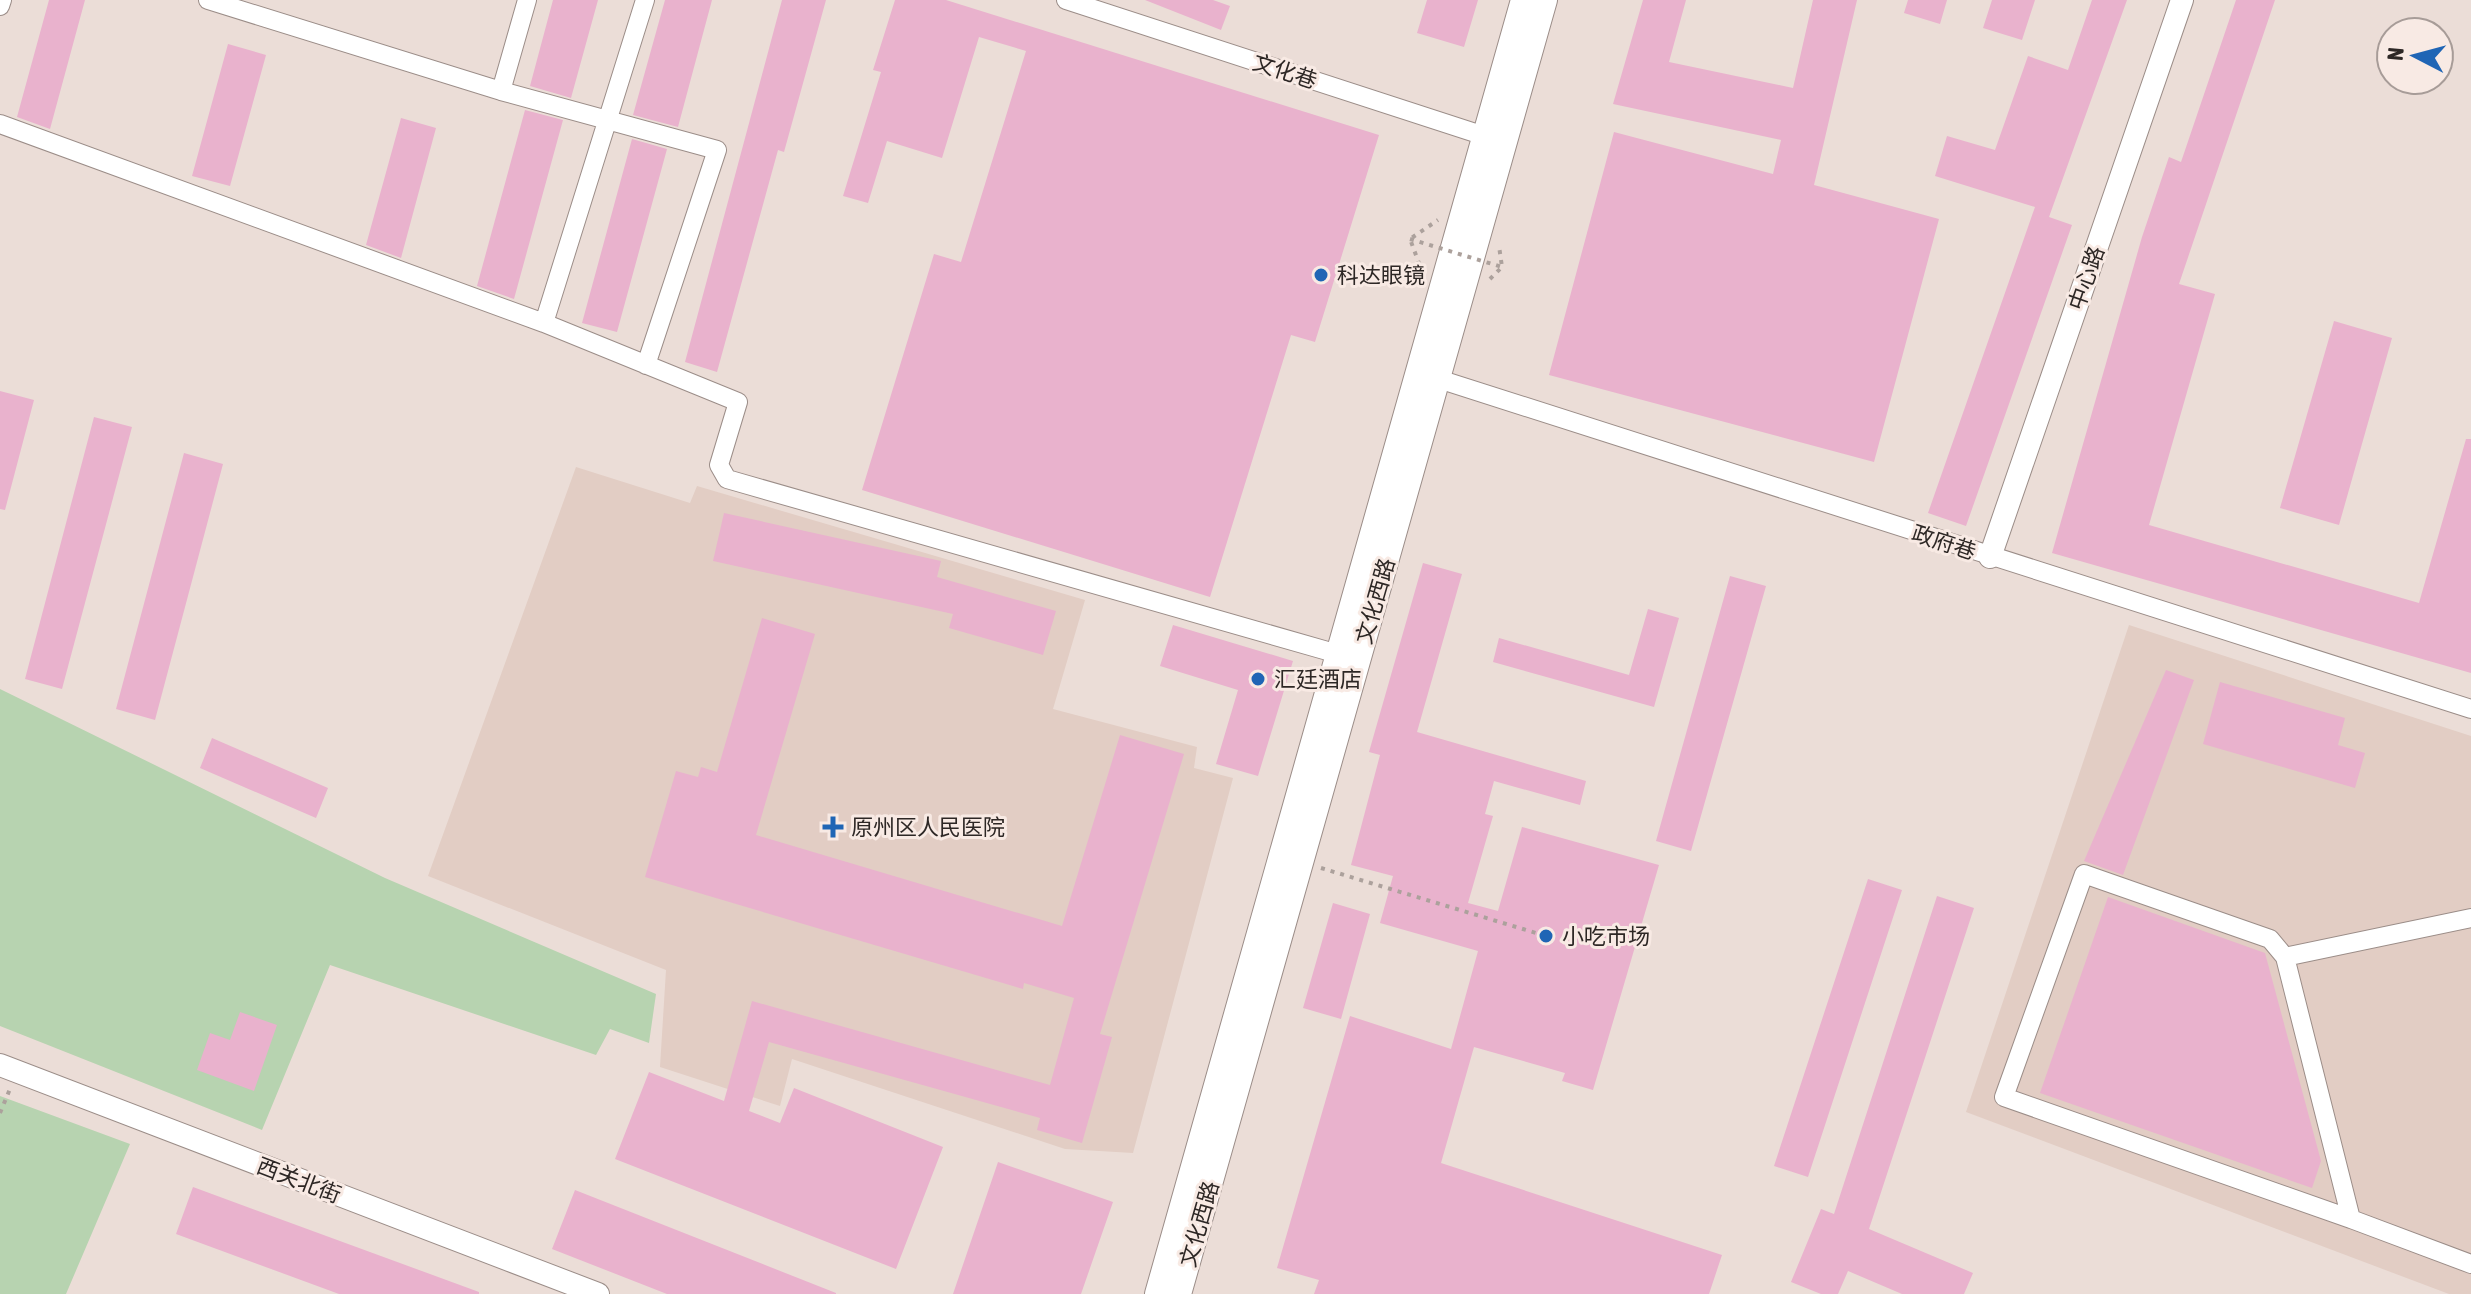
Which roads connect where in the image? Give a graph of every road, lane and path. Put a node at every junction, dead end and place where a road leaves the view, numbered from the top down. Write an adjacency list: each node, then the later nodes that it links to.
1 (2, 0): 9 (street)
2 (208, 0): 10 (street)
3 (527, 0): 10 (street)
4 (645, 0): 11 (street)
5 (1066, 0): 13 (street, 文化巷)
6 (1523, 0): 13 (main road, 文化西路)
7 (1545, 0): 13 (main road, 文化西路)
8 (2182, 0): 19 (street, 中心路)
9 (0, 6)
10 (501, 91): 11 (street)
11 (607, 121): 16 (street); 17 (street)
12 (0, 124): 16 (street)
13 (1495, 139): 18 (main road, 文化西路)
14 (1410, 239): 15 (path, bridge)
15 (1502, 267)
16 (544, 323): 17 (street)
17 (646, 365): 20 (street)
18 (1428, 375): 19 (street, 政府巷); 20 (main road, 文化西路); 22 (main road, 文化西路)
19 (1990, 557): 21 (street, 政府巷)
20 (1338, 654): 30 (main road, 文化西路)
21 (2471, 709)
22 (1301, 862): 24 (path); 31 (main road, 文化西路)
23 (2471, 918): 25 (street)
24 (1546, 936)
25 (2285, 957): 27 (street); 27 (street)
26 (0, 1065): 29 (street, 西关北街)
27 (2351, 1219): 28 (street)
28 (2471, 1264)
29 (598, 1294)
30 (1157, 1294)
31 (1179, 1294)

